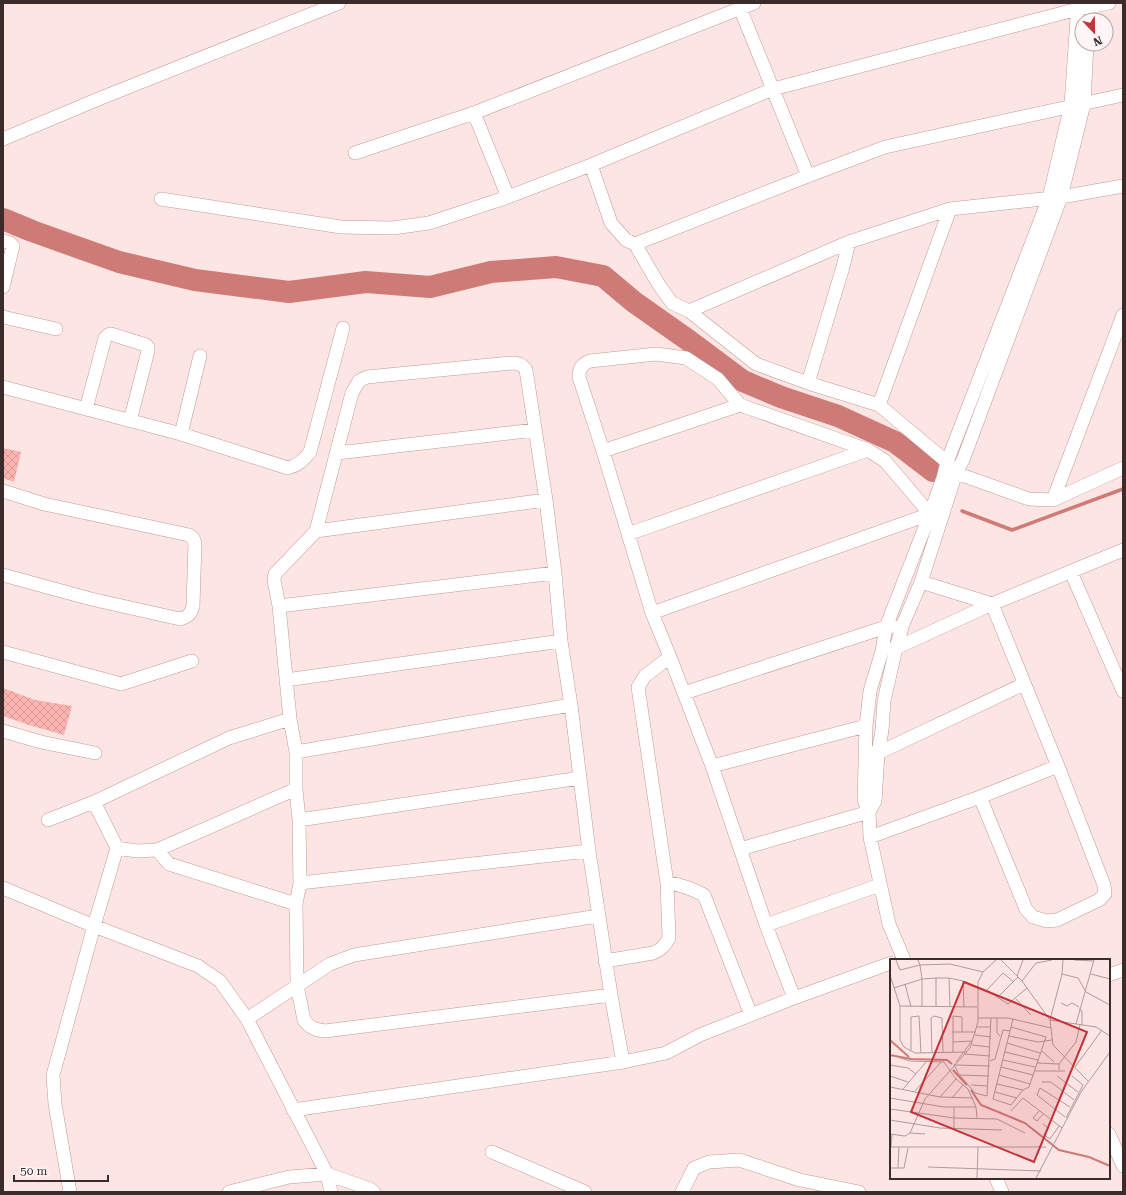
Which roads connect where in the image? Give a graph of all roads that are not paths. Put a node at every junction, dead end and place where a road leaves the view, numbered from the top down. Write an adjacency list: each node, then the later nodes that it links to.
1 (339, 3): 12 (street)
2 (754, 3): 4 (street)
3 (1109, 3): 5 (street)
4 (740, 8): 7 (street); 11 (street)
5 (1085, 8): 7 (street); 10 (street)
6 (1087, 52): 9 (street)
7 (773, 89): 14 (street); 15 (street)
8 (1123, 95): 9 (street)
9 (1084, 104): 10 (street); 19 (street)
10 (1071, 105): 15 (street); 19 (street)
11 (474, 113): 13 (street); 17 (street)
12 (3, 139)
13 (355, 153)
14 (591, 166): 17 (street); 23 (street)
15 (808, 176): 23 (street)
16 (1123, 186): 19 (street)
17 (508, 197): 18 (street)
18 (161, 198)
19 (1055, 198): 20 (street); 42 (street); 44 (street)
20 (950, 210): 22 (street); 34 (street)
21 (3, 241): 24 (street)
22 (849, 242): 25 (street); 31 (street)
23 (635, 244): 25 (street)
24 (3, 287)
25 (689, 312): 31 (street)
26 (1123, 315): 47 (street)
27 (3, 317): 29 (street)
28 (344, 328): 38 (street)
29 (56, 329)
30 (200, 356): 38 (street)
31 (808, 383): 34 (street)
32 (3, 387): 35 (street)
33 (740, 405): 39 (street); 40 (street); 40 (street)
34 (879, 405): 42 (street)
35 (86, 409): 36 (street); 36 (street)
36 (130, 421): 38 (street)
37 (535, 430): 41 (street); 41 (street); 46 (street)
38 (181, 434)
39 (868, 450): 48 (street); 50 (street)
40 (603, 451): 50 (street)
41 (337, 453): 49 (street)
42 (947, 462): 44 (street); 48 (street)
43 (1123, 468): 47 (street)
44 (956, 473): 47 (street); 48 (street)
45 (3, 491): 54 (street)
46 (546, 500): 49 (street); 53 (street)
47 (1053, 500)
48 (936, 515): 55 (street); 58 (street); 60 (street)
49 (316, 531): 57 (street)
50 (628, 534): 58 (street)
51 (1123, 550): 52 (street)
52 (1071, 572): 56 (street); 69 (street)
53 (555, 573): 57 (street); 61 (street)
54 (3, 575)
55 (921, 582): 56 (street); 59 (street)
56 (992, 604): 62 (street); 68 (street)
57 (279, 606): 67 (street)
58 (652, 613): 65 (street)
59 (903, 624): 60 (street); 62 (street)
60 (886, 627): 63 (street); 70 (street)
61 (561, 641): 67 (street); 71 (street)
62 (896, 648): 63 (street); 76 (street)
63 (882, 651): 73 (street)
64 (3, 652): 66 (street)
65 (670, 657): 70 (street); 93 (street)
66 (192, 661)
67 (286, 680): 72 (street)
68 (1024, 684): 76 (street); 79 (street)
69 (1123, 691)
70 (684, 693): 78 (street)
71 (571, 705): 75 (street); 80 (street)
72 (290, 719): 75 (street); 83 (street)
73 (866, 726): 76 (street); 78 (street)
74 (3, 731): 77 (street)
75 (296, 752): 81 (street)
76 (872, 753): 84 (street)
77 (95, 754)
78 (712, 766): 89 (street)
79 (1058, 766): 82 (street); 82 (street)
80 (580, 778): 86 (street); 91 (street)
81 (296, 789): 86 (street); 90 (street)
82 (980, 797): 87 (street)
83 (94, 802): 85 (street); 88 (street)
84 (869, 812): 87 (street); 89 (street)
85 (48, 820)
86 (299, 820): 92 (street)
87 (870, 837): 94 (street)
88 (117, 848): 90 (street); 99 (street)
89 (740, 848): 98 (street)
90 (157, 850): 96 (street)
91 (589, 851): 92 (street); 97 (street)
92 (300, 883): 96 (street)
93 (667, 883): 101 (street); 108 (street)
94 (880, 885): 98 (street); 100 (street)
95 (3, 888): 99 (street)
96 (296, 904): 105 (street)
97 (598, 916): 101 (street); 105 (street)
98 (766, 925): 107 (street)
99 (94, 926): 109 (street); 118 (street)
100 (902, 959)
101 (605, 961): 106 (street)
102 (890, 963): 107 (street)
103 (1123, 970): 104 (street)
104 (1110, 975)
105 (297, 986): 106 (street); 109 (street)
106 (611, 995): 110 (street)
107 (794, 998): 108 (street)
108 (752, 1015): 110 (street)
109 (247, 1018): 111 (street)
110 (623, 1062): 111 (street)
111 (293, 1110): 115 (street)
112 (1110, 1136): 114 (street)
113 (492, 1152): 122 (street)
114 (1123, 1166)
115 (327, 1174): 119 (street); 120 (street); 121 (street)
116 (996, 1179): 125 (street)
117 (808, 1187): 123 (street); 124 (street)
118 (70, 1192)
119 (229, 1192)
120 (331, 1192)
121 (374, 1192)
122 (585, 1192)
123 (682, 1192)
124 (859, 1192)
125 (1002, 1192)

